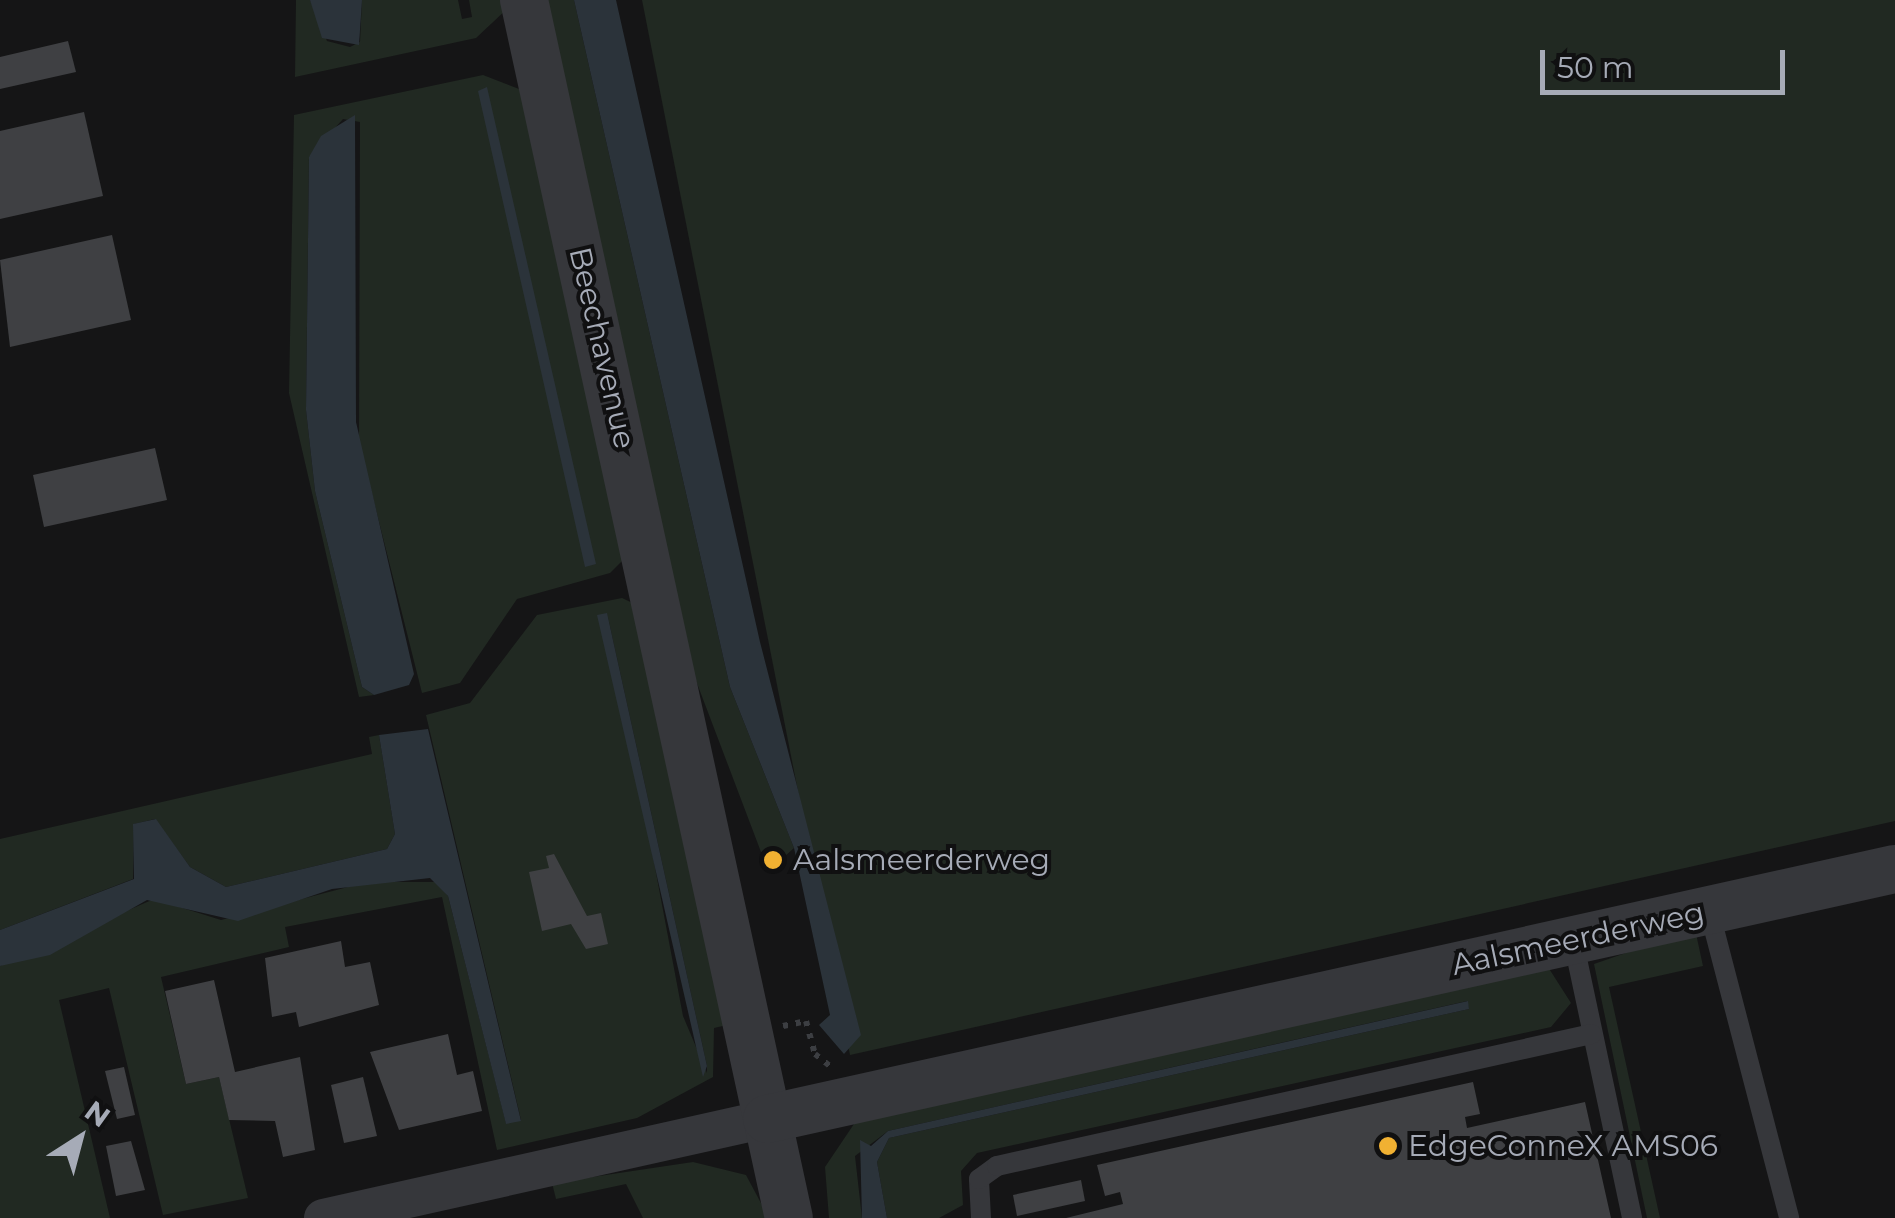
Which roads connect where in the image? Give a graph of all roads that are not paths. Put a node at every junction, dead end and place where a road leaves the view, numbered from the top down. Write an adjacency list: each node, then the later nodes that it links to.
1 (524, 0): 6 (street, Beechavenue)
2 (1895, 869): 3 (street, Aalsmeerderweg)
3 (1709, 910): 4 (street, Aalsmeerderweg); 12 (lane)
4 (1573, 940): 5 (lane); 6 (street, Aalsmeerderweg)
5 (1592, 1034): 10 (lane); 11 (lane)
6 (781, 1116): 7 (street, Aalsmeerderweg); 8 (street, Beechavenue); 9 (street, Beechavenue)
7 (323, 1218)
8 (789, 1218)
9 (820, 1218)
10 (981, 1218)
11 (1632, 1218)
12 (1789, 1218)

